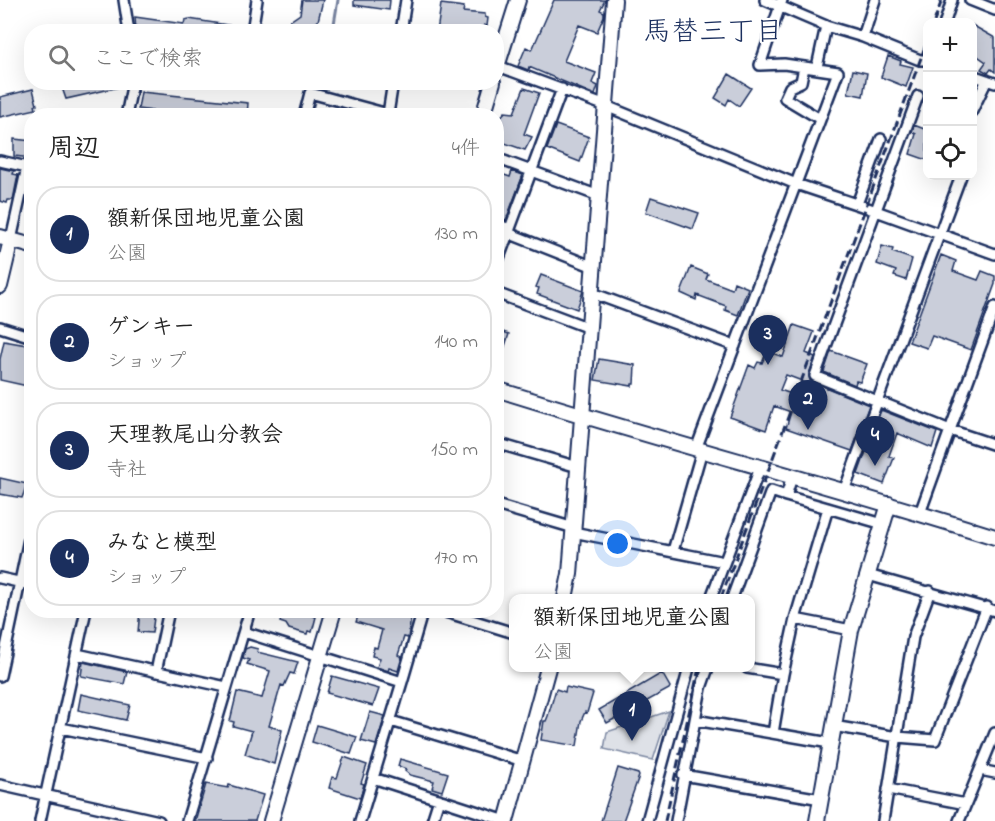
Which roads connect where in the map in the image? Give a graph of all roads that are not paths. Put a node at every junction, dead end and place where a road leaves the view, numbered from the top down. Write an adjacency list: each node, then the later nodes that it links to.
1 (124, 0): 13 (street)
2 (257, 0): 14 (street)
3 (406, 0): 15 (street)
4 (518, 0): 18 (street)
5 (614, 0): 30 (street)
6 (765, 0): 10 (street)
7 (875, 0): 17 (street)
8 (952, 0): 12 (street)
9 (970, 0): 11 (street)
10 (781, 3): 16 (street); 20 (street)
11 (995, 10)
12 (946, 18)
13 (128, 24)
14 (253, 24)
15 (402, 24)
16 (826, 26): 17 (street); 21 (street)
17 (863, 37): 19 (street)
18 (504, 45)
19 (923, 60)
20 (804, 68): 21 (street); 36 (street)
21 (817, 68): 36 (street)
22 (504, 70): 24 (street)
23 (991, 82): 29 (street)
24 (562, 89): 30 (street); 41 (street)
25 (131, 90): 31 (street)
26 (392, 90): 34 (street)
27 (491, 90): 35 (street)
28 (918, 96): 47 (street)
29 (977, 103)
30 (606, 106): 44 (street); 45 (street)
31 (128, 108)
32 (306, 108): 33 (street)
33 (363, 108)
34 (389, 108)
35 (485, 108)
36 (820, 119): 44 (street)
37 (881, 139): 46 (street)
38 (0, 160): 40 (street)
39 (504, 161): 41 (street)
40 (24, 166)
41 (532, 171): 45 (street); 49 (street)
42 (959, 180): 50 (street)
43 (24, 182): 51 (street)
44 (796, 184): 46 (street); 63 (street)
45 (599, 196): 55 (street)
46 (857, 204): 47 (street)
47 (875, 212): 50 (street); 65 (street)
48 (504, 228): 49 (street)
49 (509, 231): 53 (street); 55 (street)
50 (939, 233): 54 (street); 65 (street)
51 (5, 238): 52 (street); 56 (street)
52 (24, 244)
53 (504, 244)
54 (995, 254)
55 (594, 267): 57 (street)
56 (0, 286)
57 (592, 293): 61 (street); 63 (street)
58 (504, 296): 61 (street)
59 (994, 314): 67 (street)
60 (0, 327): 62 (street)
61 (589, 328): 66 (street)
62 (24, 334)
63 (735, 346): 70 (street)
64 (504, 392): 66 (street)
65 (878, 400): 67 (street); 74 (street)
66 (582, 416): 70 (street); 71 (street)
67 (950, 429): 69 (street); 79 (street)
68 (504, 444): 71 (street)
69 (995, 445)
70 (699, 450): 72 (street); 83 (street)
71 (578, 467): 81 (street)
72 (760, 468): 73 (street); 84 (street)
73 (792, 477): 74 (street); 75 (street)
74 (844, 491): 76 (street)
75 (786, 496): 78 (street); 93 (street)
76 (889, 504): 79 (street); 80 (street)
77 (504, 508): 81 (street)
78 (828, 508): 80 (street); 101 (street)
79 (920, 513): 82 (street)
80 (882, 524): 86 (street)
81 (574, 530): 83 (street); 91 (street)
82 (995, 537)
83 (673, 551): 84 (street)
84 (724, 562): 92 (street)
85 (24, 563): 88 (street)
86 (868, 574): 90 (street); 102 (street)
87 (0, 578): 88 (street)
88 (20, 582): 89 (street); 113 (street)
89 (24, 583)
90 (930, 591): 94 (street); 122 (street)
91 (566, 594)
92 (712, 594)
93 (733, 594)
94 (991, 609): 122 (street)
95 (84, 618): 105 (street)
96 (167, 618): 108 (street)
97 (248, 618): 103 (street)
98 (332, 618): 106 (street)
99 (421, 618): 114 (street)
100 (465, 618): 104 (street)
101 (795, 619): 102 (street); 112 (street)
102 (851, 630): 118 (street)
103 (244, 632): 106 (street); 115 (street)
104 (509, 632)
105 (77, 654): 108 (street); 119 (street)
106 (320, 657): 114 (street); 139 (street)
107 (755, 670): 112 (street)
108 (156, 672): 115 (street)
109 (547, 672): 125 (street)
110 (688, 672): 143 (street)
111 (707, 672): 116 (street)
112 (783, 675): 120 (street)
113 (0, 676)
114 (402, 682): 117 (street)
115 (226, 687): 124 (street)
116 (694, 720): 120 (street); 128 (street)
117 (391, 721): 125 (street); 129 (street)
118 (833, 726): 122 (street); 123 (street)
119 (61, 728): 124 (street); 132 (street)
120 (773, 733): 123 (street)
121 (995, 733): 126 (street)
122 (897, 737): 131 (street)
123 (830, 743): 134 (street)
124 (207, 758): 138 (street)
125 (523, 761): 142 (street)
126 (980, 770): 127 (street); 135 (street)
127 (995, 773)
128 (683, 775): 134 (street); 144 (street)
129 (373, 778): 133 (street); 140 (street)
130 (0, 785): 132 (street)
131 (888, 789): 135 (street); 146 (street)
132 (46, 795): 136 (street); 137 (street)
133 (439, 799): 141 (street); 142 (street)
134 (821, 799): 145 (street)
135 (966, 804): 147 (street)
136 (40, 821)
137 (159, 821)
138 (187, 821)
139 (271, 821)
140 (360, 821)
141 (432, 821)
142 (506, 821)
143 (647, 821)
144 (676, 821)
145 (817, 821)
146 (883, 821)
147 (959, 821)

